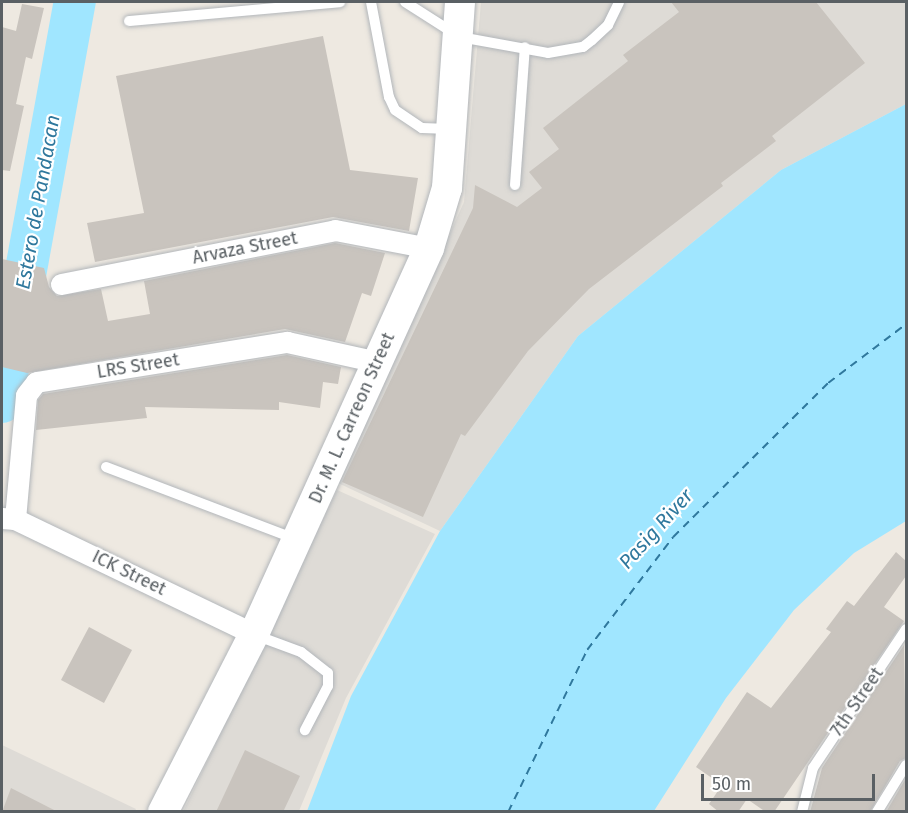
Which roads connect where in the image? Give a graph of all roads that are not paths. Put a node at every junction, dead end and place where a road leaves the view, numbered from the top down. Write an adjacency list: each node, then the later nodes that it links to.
1 (340, 2): 6 (lane)
2 (372, 2): 9 (lane)
3 (405, 2): 7 (lane)
4 (460, 2): 7 (main road, Dr. M. L. Carreon Street)
5 (619, 2): 8 (lane)
6 (129, 21)
7 (460, 37): 8 (lane); 9 (main road, Dr. M. L. Carreon Street)
8 (525, 47): 10 (lane)
9 (451, 129): 11 (main road, Dr. M. L. Carreon Street)
10 (515, 185)
11 (429, 248): 12 (street, Arvaza Street); 13 (main road, Dr. M. L. Carreon Street)
12 (61, 284)
13 (378, 362): 15 (street, LRS Street); 16 (main road, Dr. M. L. Carreon Street)
14 (106, 466): 16 (lane)
15 (8, 519): 18 (street, ICK Street)
16 (297, 539): 18 (main road, Dr. M. L. Carreon Street)
17 (906, 629): 22 (lane, 7th Street)
18 (254, 634): 19 (lane); 21 (main road, Dr. M. L. Carreon Street)
19 (304, 730)
20 (906, 765): 23 (lane)
21 (163, 812)
22 (802, 812)
23 (877, 812)

